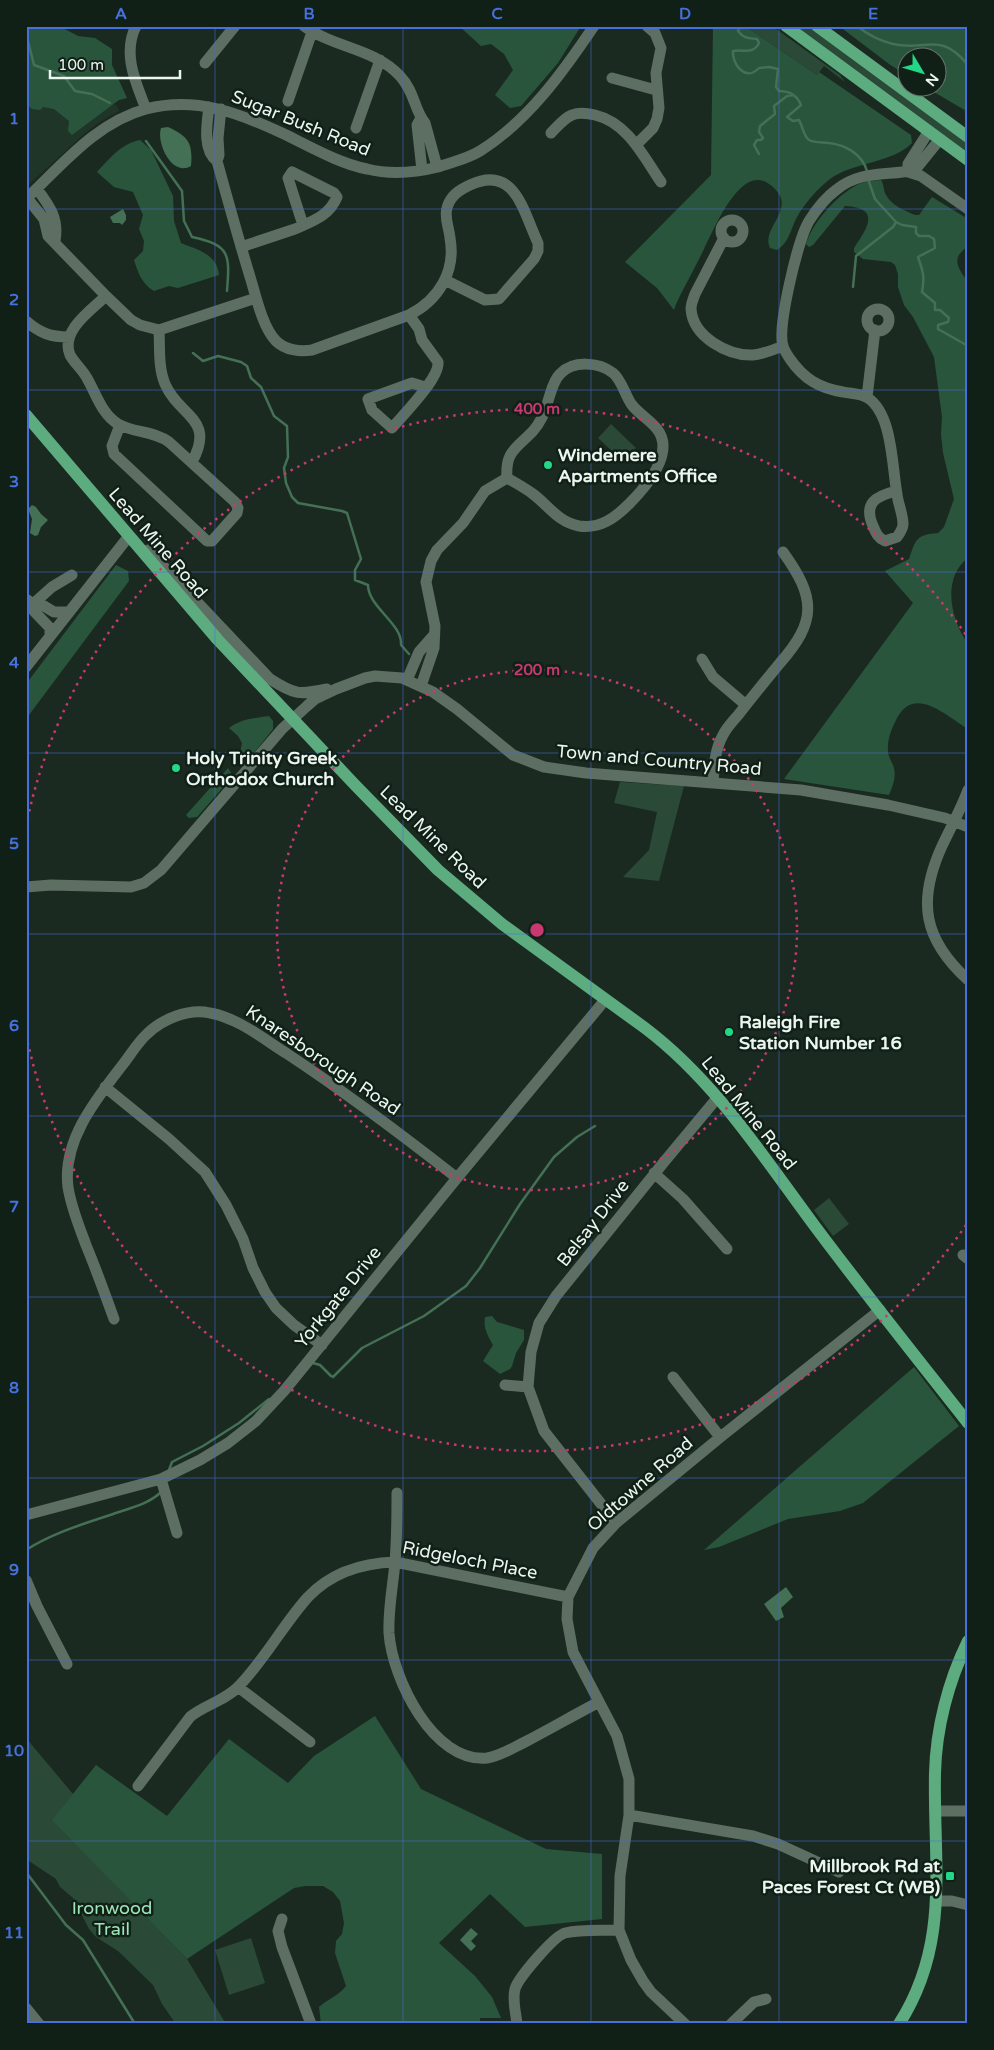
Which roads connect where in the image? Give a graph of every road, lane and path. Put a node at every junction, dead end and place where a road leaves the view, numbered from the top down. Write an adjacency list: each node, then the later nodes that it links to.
1 (136, 26): 14 (street)
2 (234, 26): 9 (street)
3 (594, 26): 24 (street, Sugar Bush Road)
4 (647, 26): 11 (street)
5 (786, 26): 19 (main road)
6 (817, 26): 20 (main road)
7 (308, 29): 8 (street); 12 (street)
8 (380, 60): 16 (street); 17 (street)
9 (205, 63)
10 (612, 78): 11 (street)
11 (656, 90): 22 (street)
12 (288, 101)
13 (209, 107): 14 (street, Sugar Bush Road); 15 (street, Sugar Bush Road); 21 (street)
14 (146, 109): 28 (street, Sugar Bush Road)
15 (221, 109): 21 (street); 25 (street, Sugar Bush Road)
16 (421, 118): 24 (street); 25 (street)
17 (356, 128)
18 (551, 132): 22 (street)
19 (934, 135): 23 (main road); 26 (street)
20 (968, 137)
21 (213, 138): 34 (street)
22 (636, 145): 27 (street)
23 (968, 160)
24 (437, 167): 25 (street, Sugar Bush Road)
25 (422, 170)
26 (908, 172): 30 (street); 43 (street)
27 (661, 182)
28 (37, 189): 29 (street, Sugar Bush Road); 33 (street)
29 (27, 198): 33 (street)
30 (968, 210)
31 (303, 225): 31 (street); 34 (street)
32 (724, 238): 43 (street)
33 (55, 241): 36 (street)
34 (241, 247): 37 (street)
35 (445, 280): 35 (street); 38 (street)
36 (106, 296): 40 (street); 42 (street)
37 (256, 298): 38 (street); 40 (street)
38 (409, 315): 44 (street)
39 (26, 321): 42 (street)
40 (160, 330): 48 (street)
41 (875, 330): 45 (street)
42 (69, 337): 47 (street)
43 (783, 346): 45 (street)
44 (425, 387): 44 (street)
45 (867, 397): 50 (street)
46 (26, 415): 51 (main road, Lead Mine Road)
47 (120, 425): 48 (street); 48 (street)
48 (192, 462)
49 (507, 478): 49 (street); 57 (street)
50 (896, 491)
51 (110, 515): 52 (main road, Lead Mine Road); 62 (street)
52 (129, 536): 56 (street); 65 (main road, Lead Mine Road)
53 (783, 552): 64 (street)
54 (72, 575): 55 (street)
55 (29, 601): 56 (street); 58 (street)
56 (67, 612): 58 (street)
57 (434, 635): 61 (street); 63 (street)
58 (50, 636): 60 (street)
59 (702, 659): 64 (street)
60 (26, 667)
61 (407, 680): 62 (street, Town and Country Road); 63 (street, Town and Country Road)
62 (348, 684): 65 (street, Town and Country Road)
63 (421, 686): 66 (street, Town and Country Road)
64 (746, 705): 66 (street)
65 (293, 721): 70 (street, Town and Country Road); 72 (main road, Lead Mine Road)
66 (713, 783): 68 (street, Town and Country Road)
67 (968, 790): 68 (street)
68 (954, 821): 69 (street, Town and Country Road); 71 (street)
69 (968, 827)
70 (26, 887)
71 (968, 980)
72 (605, 1000): 74 (main road, Lead Mine Road); 76 (street, Yorkgate Drive)
73 (105, 1087): 76 (street, Knaresborough Road); 79 (street, Knaresborough Road); 80 (street)
74 (718, 1097): 75 (street, Belsay Drive); 78 (main road, Lead Mine Road)
75 (654, 1173): 77 (street); 83 (street, Belsay Drive)
76 (456, 1178): 80 (street, Yorkgate Drive)
77 (728, 1249)
78 (880, 1310): 84 (main road, Lead Mine Road); 85 (street, Oldtowne Road)
79 (114, 1319)
80 (322, 1345): 86 (street, Yorkgate Drive)
81 (673, 1377): 85 (street)
82 (505, 1385): 83 (street)
83 (528, 1386): 89 (street, Belsay Drive)
84 (968, 1422)
85 (720, 1437): 89 (street, Oldtowne Road)
86 (161, 1479): 88 (street, Yorkgate Drive); 90 (street)
87 (397, 1493): 91 (street)
88 (26, 1516)
89 (616, 1523): 93 (street, Oldtowne Road)
90 (177, 1533)
91 (395, 1562): 93 (street, Ridgeloch Place); 96 (street, Ridgeloch Place); 97 (street)
92 (26, 1580): 95 (street)
93 (568, 1597): 97 (street, Oldtowne Road)
94 (968, 1641): 100 (main road)
95 (67, 1664)
96 (238, 1687): 98 (street); 99 (street, Ridgeloch Place)
97 (599, 1702): 102 (street, Oldtowne Road)
98 (310, 1742)
99 (138, 1786)
100 (935, 1811): 101 (street); 104 (main road)
101 (968, 1811)
102 (629, 1816): 103 (street); 107 (street, Oldtowne Road)
103 (839, 1872)
104 (937, 1901): 105 (street); 115 (main road)
105 (968, 1905)
106 (282, 1919): 111 (street)
107 (619, 1930): 112 (street); 113 (street, Oldtowne Road)
108 (766, 1999): 114 (street)
109 (26, 2008): 110 (street)
110 (39, 2024)
111 (310, 2024)
112 (517, 2024)
113 (685, 2024)
114 (731, 2024)
115 (899, 2024)

